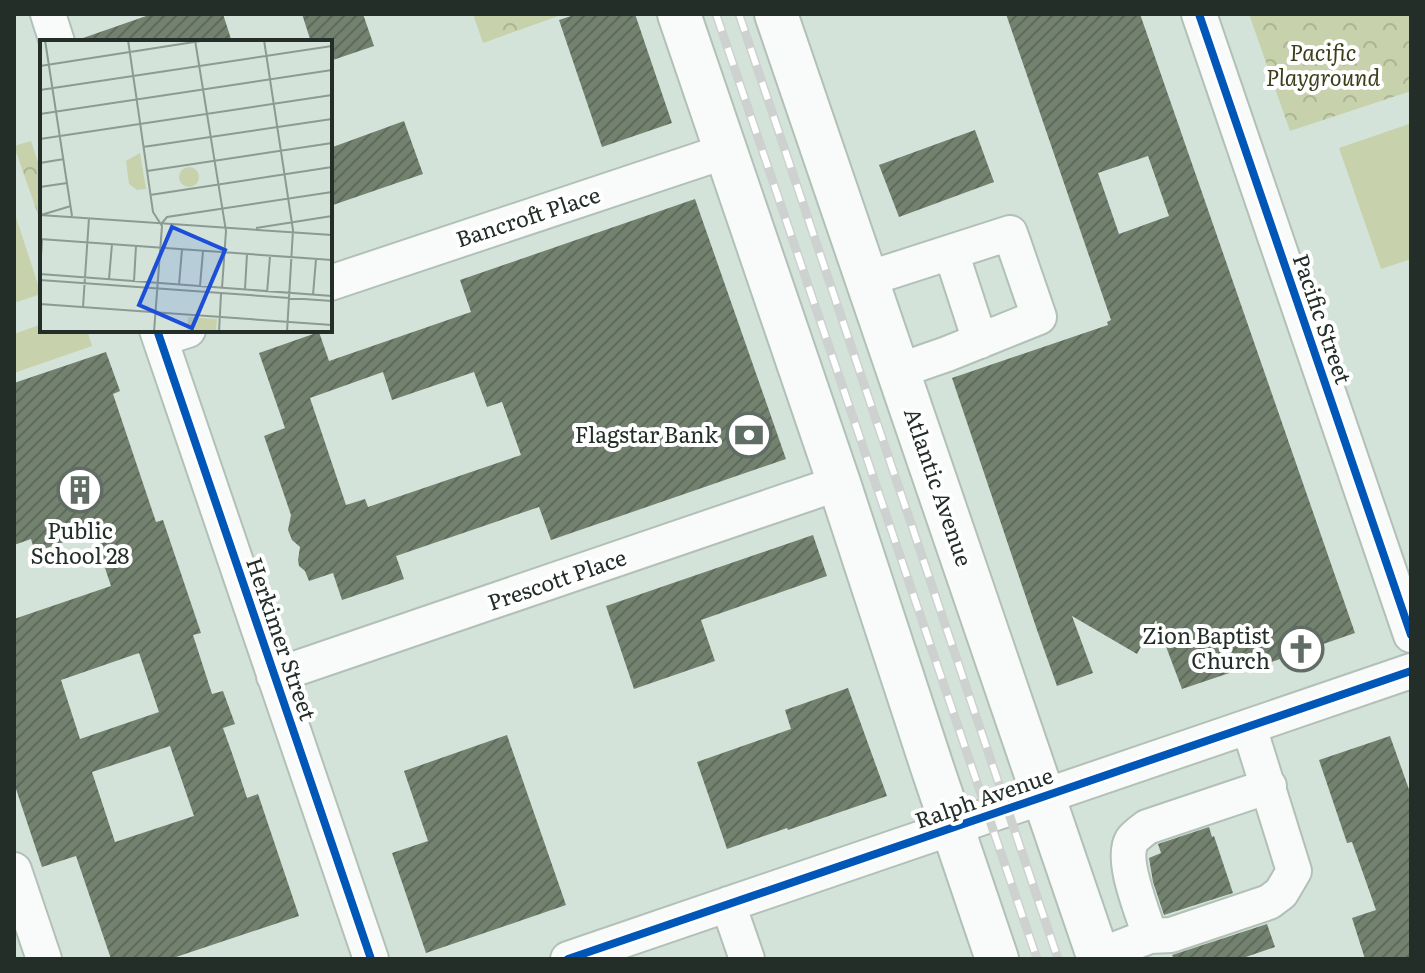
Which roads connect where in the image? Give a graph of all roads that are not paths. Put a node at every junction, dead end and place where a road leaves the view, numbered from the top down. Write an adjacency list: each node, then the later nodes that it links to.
1 (48, 14): 5 (street)
2 (679, 14): 6 (main road)
3 (776, 14): 8 (main road, Atlantic Avenue)
4 (1199, 14): 14 (street, Pacific Street)
5 (56, 40)
6 (726, 151): 9 (street, Bancroft Place); 13 (main road)
7 (951, 252): 8 (street); 11 (street); 11 (street)
8 (867, 279): 12 (main road, Atlantic Avenue)
9 (332, 282)
10 (169, 333): 16 (street, Herkimer Street)
11 (980, 341): 12 (street)
12 (898, 371): 19 (main road, Atlantic Avenue)
13 (839, 483): 16 (street, Prescott Place); 20 (main road)
14 (1411, 635)
15 (1411, 671): 17 (street, Ralph Avenue)
16 (274, 676): 26 (street, Herkimer Street)
17 (1249, 727): 18 (street); 19 (street, Ralph Avenue)
18 (1269, 786): 23 (street); 23 (street)
19 (1044, 797): 20 (street, Ralph Avenue); 24 (main road, Atlantic Avenue)
20 (953, 827): 22 (street, Ralph Avenue); 29 (main road)
21 (14, 870): 25 (street)
22 (728, 904): 27 (street, Ralph Avenue); 28 (street)
23 (1150, 936): 24 (street)
24 (1099, 957)
25 (44, 959)
26 (371, 959)
27 (568, 959)
28 (747, 959)
29 (997, 959)

